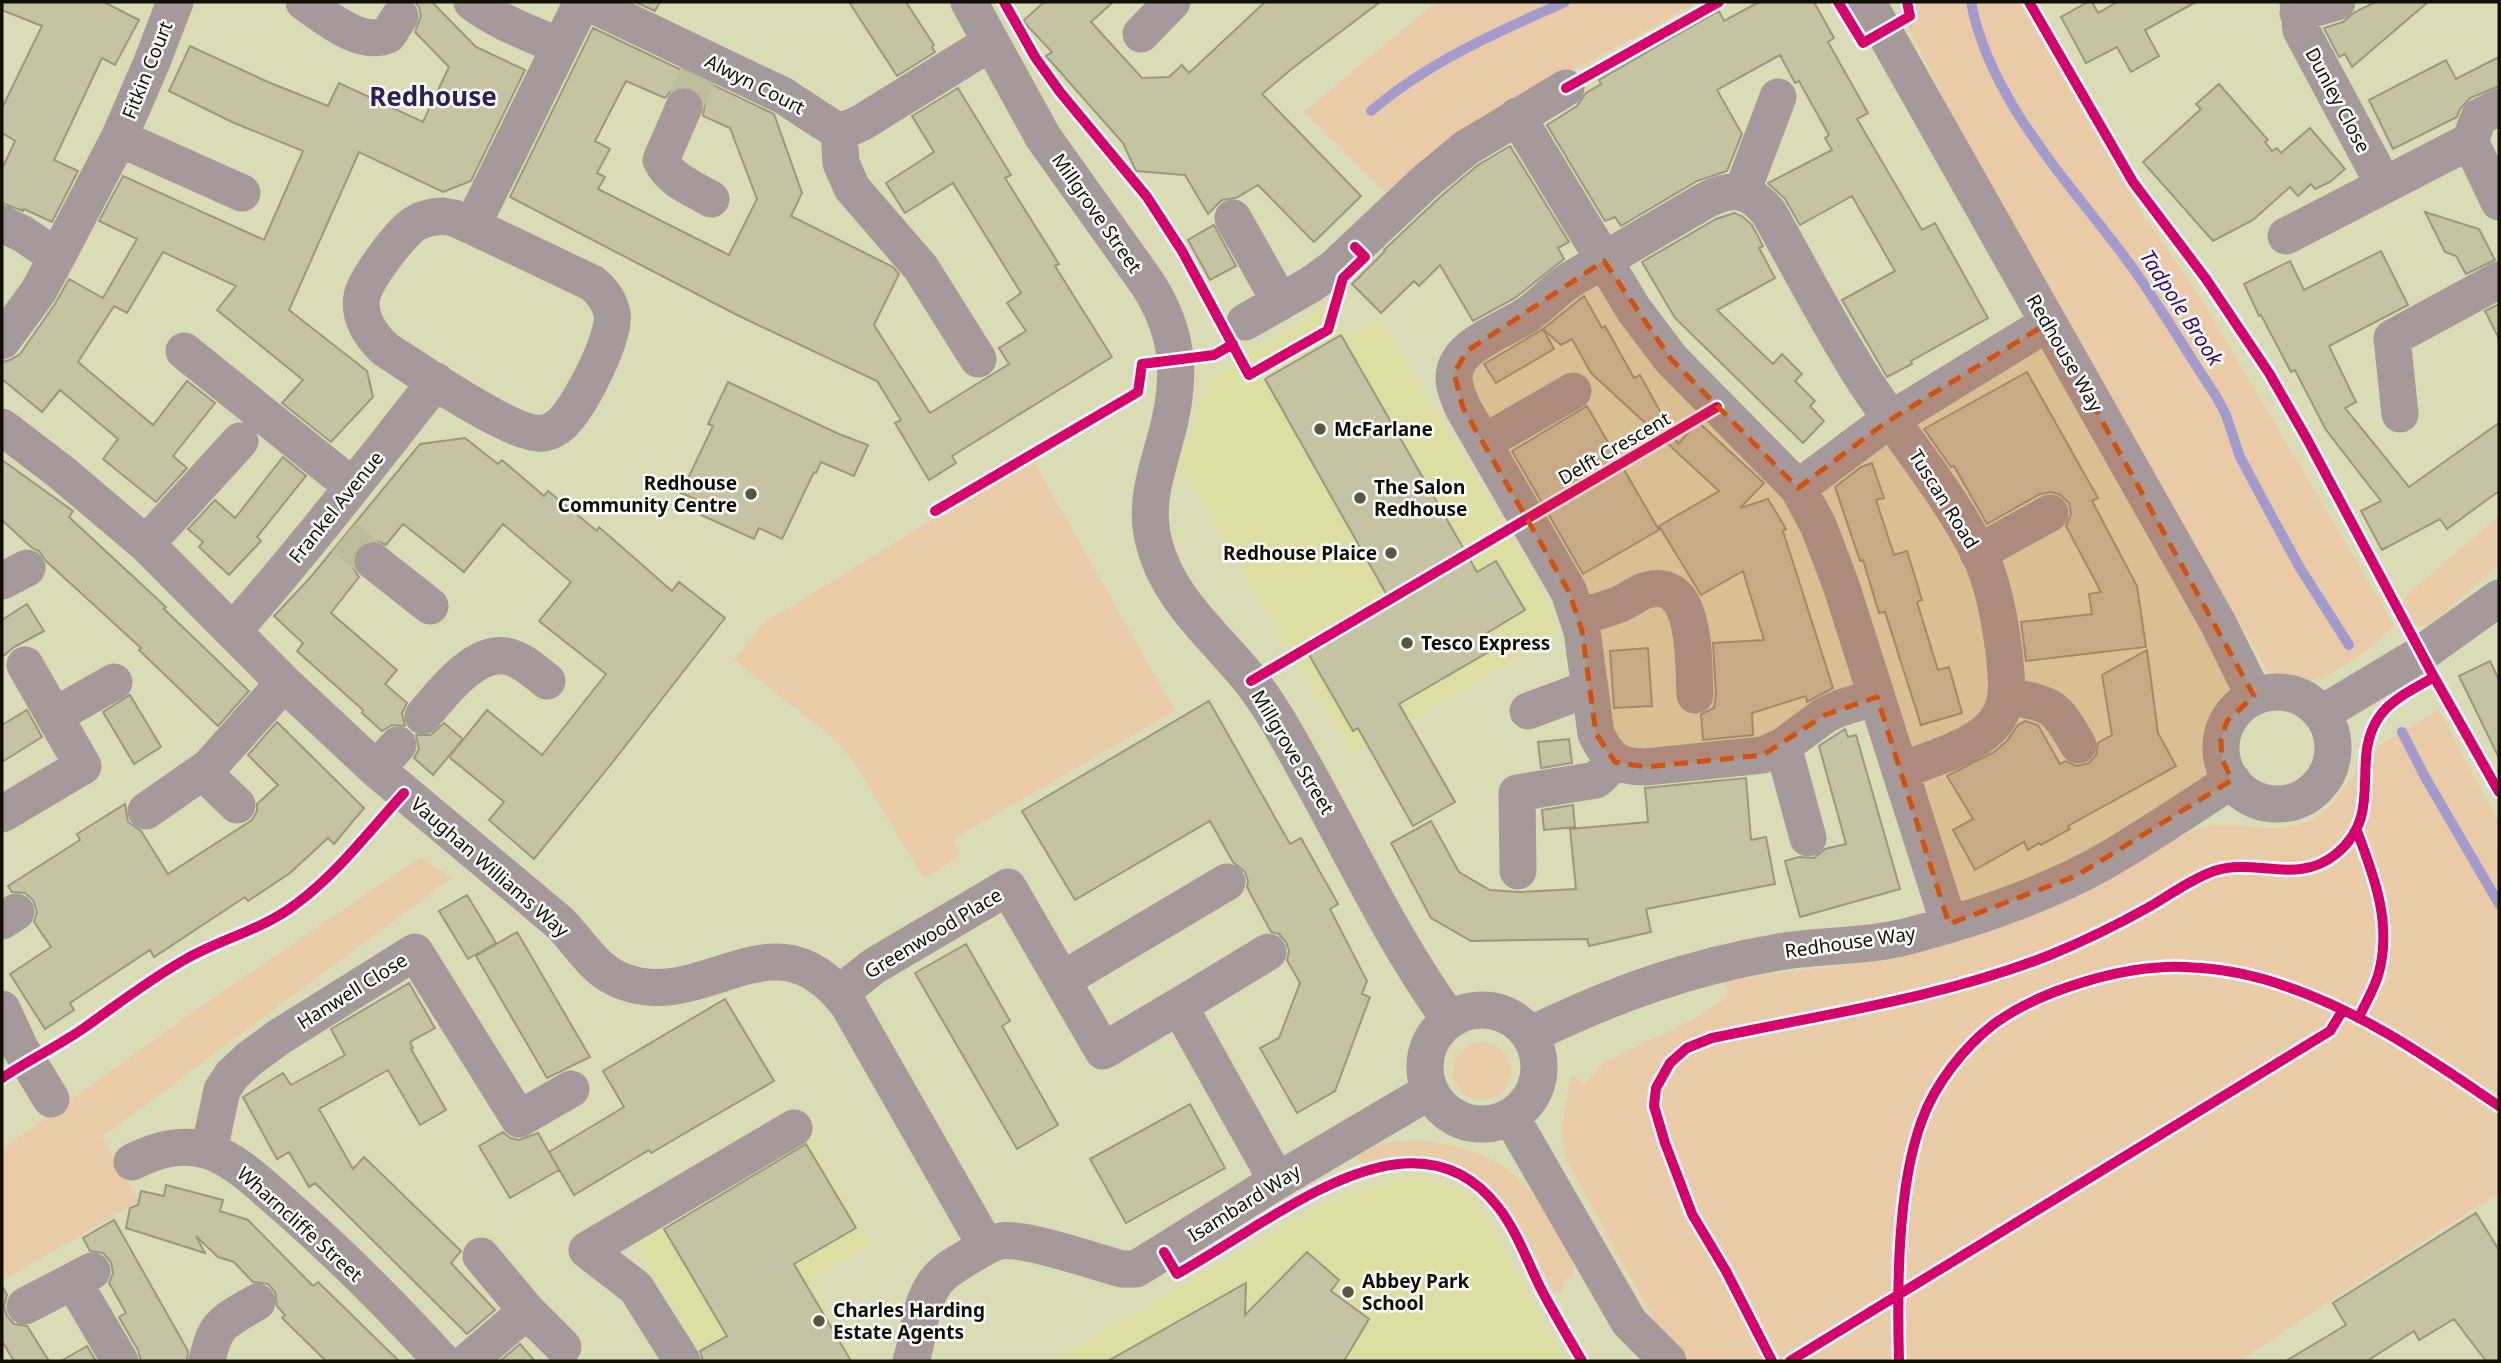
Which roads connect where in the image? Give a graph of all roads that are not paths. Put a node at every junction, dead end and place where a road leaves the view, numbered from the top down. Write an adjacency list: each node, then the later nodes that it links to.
1 (175, 2): 20 (street, Fitkin Court)
2 (304, 2): 10 (street)
3 (472, 2): 13 (street)
4 (585, 2): 13 (street); 14 (street, Alwyn Court)
5 (969, 2): 12 (street, Millgrove Street)
6 (1172, 2): 11 (street)
7 (2337, 2): 9 (street, Dunley Close)
8 (1869, 5): 36 (street, Redhouse Way)
9 (2298, 7): 22 (street, Dunley Close)
10 (400, 16)
11 (1141, 34)
12 (990, 43): 19 (street); 88 (street, Millgrove Street)
13 (559, 46): 29 (street)
14 (696, 80): 19 (street, Alwyn Court); 25 (street)
15 (1566, 88): 18 (street)
16 (1778, 97): 23 (street)
17 (2499, 107): 21 (street)
18 (1517, 116): 32 (street); 34 (street)
19 (839, 130): 39 (street)
20 (119, 138): 24 (street, Fitkin Court); 31 (street, Fitkin Court)
21 (2470, 141): 22 (street); 26 (street)
22 (2384, 185): 30 (street)
23 (1742, 192): 32 (street); 43 (street, Tuscan Road)
24 (242, 193)
25 (711, 199)
26 (2499, 202)
27 (1233, 218): 34 (street)
28 (2, 224): 31 (street)
29 (472, 226): 40 (street); 40 (street)
30 (2286, 236)
31 (57, 257): 37 (street, Fitkin Court)
32 (1604, 261): 46 (street); 48 (street)
33 (2499, 280): 42 (street)
34 (1280, 302): 35 (street)
35 (1245, 322)
36 (2048, 323): 43 (street); 65 (street, Redhouse Way)
37 (2, 341)
38 (184, 351): 47 (street)
39 (978, 359)
40 (436, 381): 47 (street, Frankel Avenue)
41 (1573, 391): 46 (street)
42 (2400, 414)
43 (1892, 419): 48 (street); 51 (street, Tuscan Road)
44 (2, 427): 50 (street, Vaughan Williams Way)
45 (240, 441): 50 (street)
46 (1483, 443): 55 (street)
47 (352, 486): 56 (street, Frankel Avenue)
48 (1798, 488): 63 (street)
49 (2050, 513): 51 (street)
50 (146, 544): 56 (street, Vaughan Williams Way)
51 (1978, 553): 64 (street, Tuscan Road)
52 (373, 561): 54 (street)
53 (2499, 598): 67 (street)
54 (430, 606)
55 (1578, 617): 61 (street); 62 (street)
56 (233, 631): 60 (street, Vaughan Williams Way)
57 (25, 665): 68 (street)
58 (547, 681): 69 (street)
59 (114, 682): 68 (street)
60 (284, 683): 74 (street); 85 (street, Vaughan Williams Way)
61 (1590, 688): 66 (street); 72 (street)
62 (1695, 695)
63 (1877, 696): 71 (street); 73 (street)
64 (2006, 696): 70 (street); 73 (street, Tuscan Road)
65 (2254, 696): 67 (street); 75 (street)
66 (1528, 711)
67 (2321, 714): 75 (street)
68 (54, 716): 78 (street)
69 (422, 716)
70 (2078, 745)
71 (1783, 746): 72 (street); 79 (street)
72 (1615, 762): 80 (street)
73 (1900, 771): 82 (street)
74 (203, 772): 76 (street); 77 (street)
75 (2232, 780): 82 (street, Redhouse Way)
76 (237, 805)
77 (146, 811)
78 (2, 814)
79 (1808, 838)
80 (1518, 871)
81 (1227, 882): 84 (street)
82 (1949, 924): 89 (street, Redhouse Way)
83 (1268, 953): 86 (street, Greenwood Place)
84 (1062, 980): 85 (street, Greenwood Place); 86 (street, Greenwood Place)
85 (840, 993): 98 (street, Vaughan Williams Way)
86 (1179, 1006): 97 (street)
87 (2, 1009): 92 (street)
88 (1450, 1020): 89 (street); 91 (street)
89 (1530, 1035): 93 (street)
90 (571, 1089): 95 (street, Hanwell Close)
91 (1430, 1091): 93 (street); 97 (street, Isambard Way)
92 (51, 1099)
93 (1511, 1117): 103 (street)
94 (794, 1128): 109 (street)
95 (209, 1151): 96 (street, Wharncliffe Street); 107 (street, Wharncliffe Street)
96 (132, 1162)
97 (1277, 1181): 98 (street, Isambard Way)
98 (986, 1246): 110 (street, Isambard Way)
99 (481, 1256): 102 (street)
100 (257, 1302): 106 (street)
101 (25, 1306): 105 (street)
102 (527, 1311): 104 (street); 108 (street)
103 (1629, 1322): 111 (street); 112 (street)
104 (563, 1347)
105 (120, 1361)
106 (207, 1361)
107 (442, 1361)
108 (468, 1361)
109 (682, 1361)
110 (911, 1361)
111 (1639, 1361)
112 (1668, 1361)

